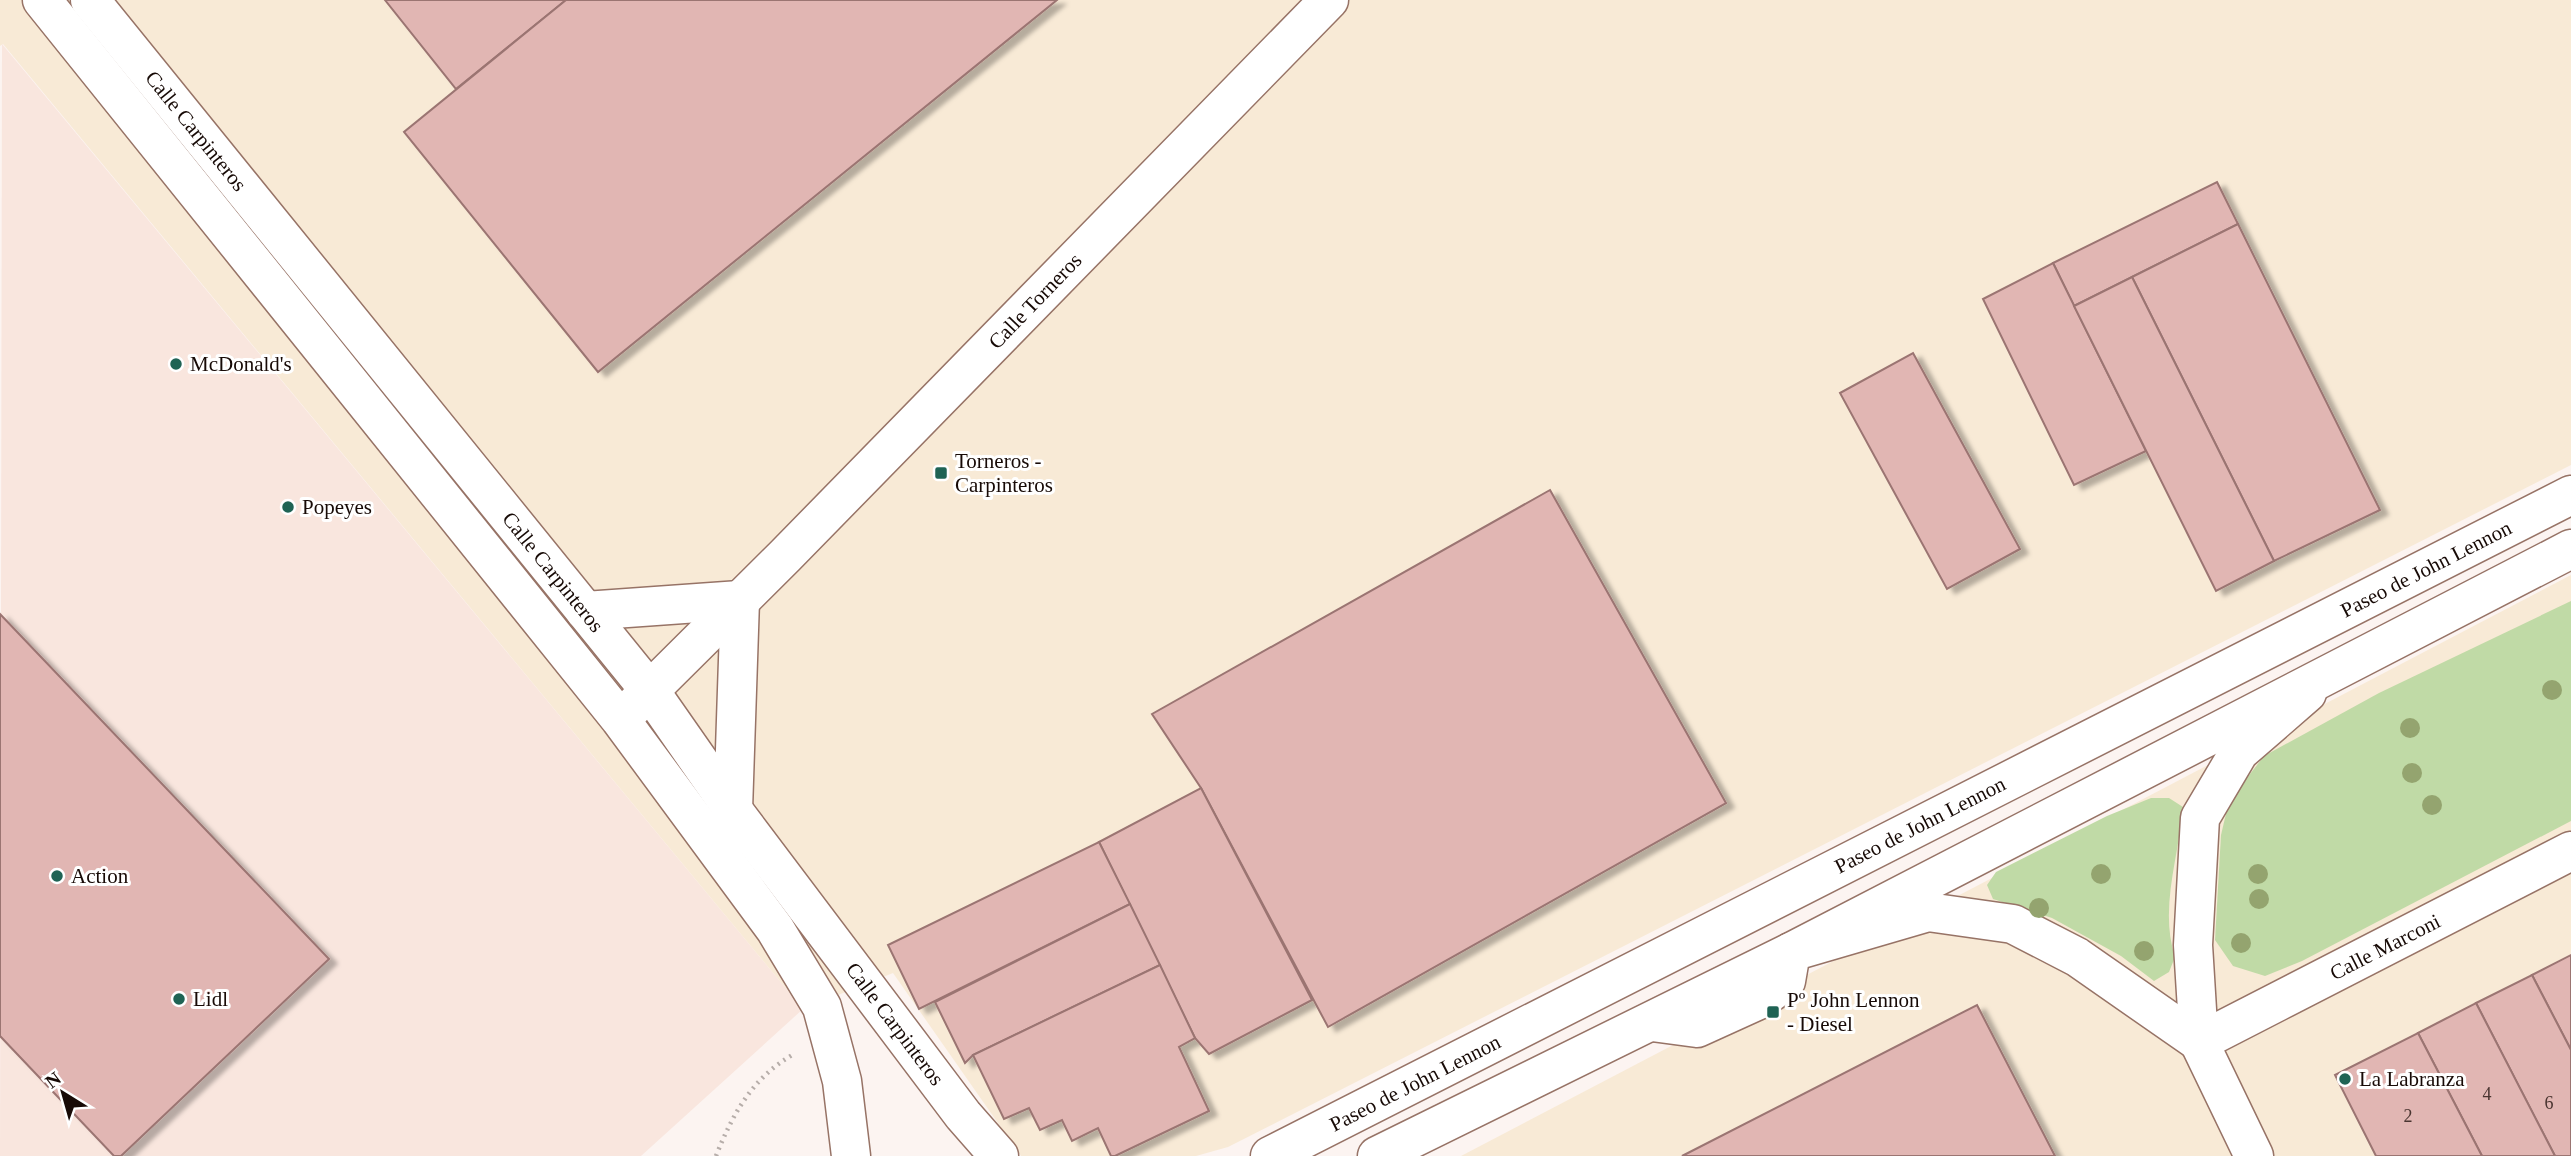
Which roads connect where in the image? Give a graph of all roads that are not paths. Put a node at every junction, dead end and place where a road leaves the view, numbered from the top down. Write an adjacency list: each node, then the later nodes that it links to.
1 (42, 0): 10 (main road, Calle Carpinteros)
2 (90, 0): 7 (main road, Calle Carpinteros)
3 (1329, 0): 6 (main road, Calle Torneros)
4 (2571, 495): 17 (main road, Paseo de John Lennon)
5 (2571, 549): 8 (main road)
6 (740, 600): 7 (main road); 9 (main road, Calle Torneros); 11 (main road)
7 (585, 611): 9 (main road, Calle Carpinteros)
8 (2327, 676): 13 (main road); 14 (main road)
9 (650, 691): 10 (main road, Calle Torneros); 11 (main road, Calle Carpinteros)
10 (620, 719): 15 (main road, Calle Carpinteros)
11 (733, 810): 16 (main road, Calle Carpinteros)
12 (2571, 851): 14 (main road, Calle Marconi)
13 (1791, 951): 14 (main road); 18 (main road)
14 (2199, 1042): 19 (main road)
15 (851, 1156)
16 (999, 1156)
17 (1270, 1156)
18 (1377, 1156)
19 (2253, 1156)

